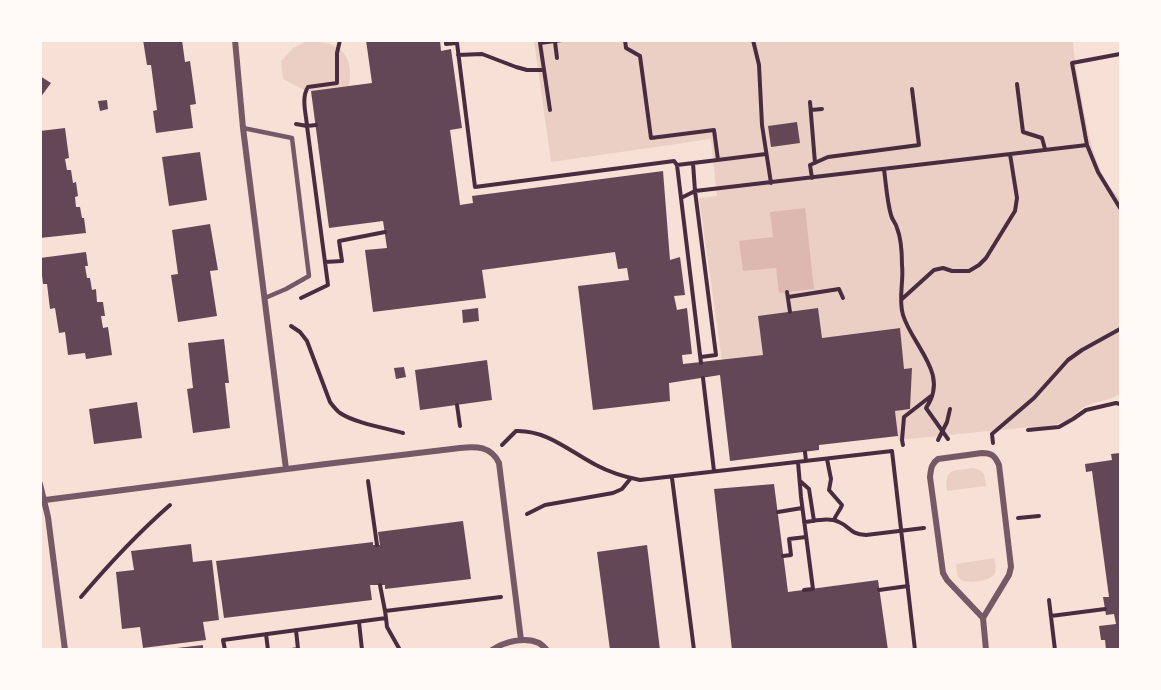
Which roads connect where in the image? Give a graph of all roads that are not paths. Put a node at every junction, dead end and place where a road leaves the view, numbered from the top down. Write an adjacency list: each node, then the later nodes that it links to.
1 (235, 40): 2 (street)
2 (243, 128): 3 (street); 3 (lane)
3 (265, 298): 4 (street)
4 (286, 469): 6 (street); 8 (street)
5 (40, 484): 6 (street)
6 (43, 500): 9 (street)
7 (983, 618): 7 (street); 12 (street)
8 (521, 640): 10 (street); 11 (street)
9 (65, 650)
10 (492, 650)
11 (546, 650)
12 (986, 650)

